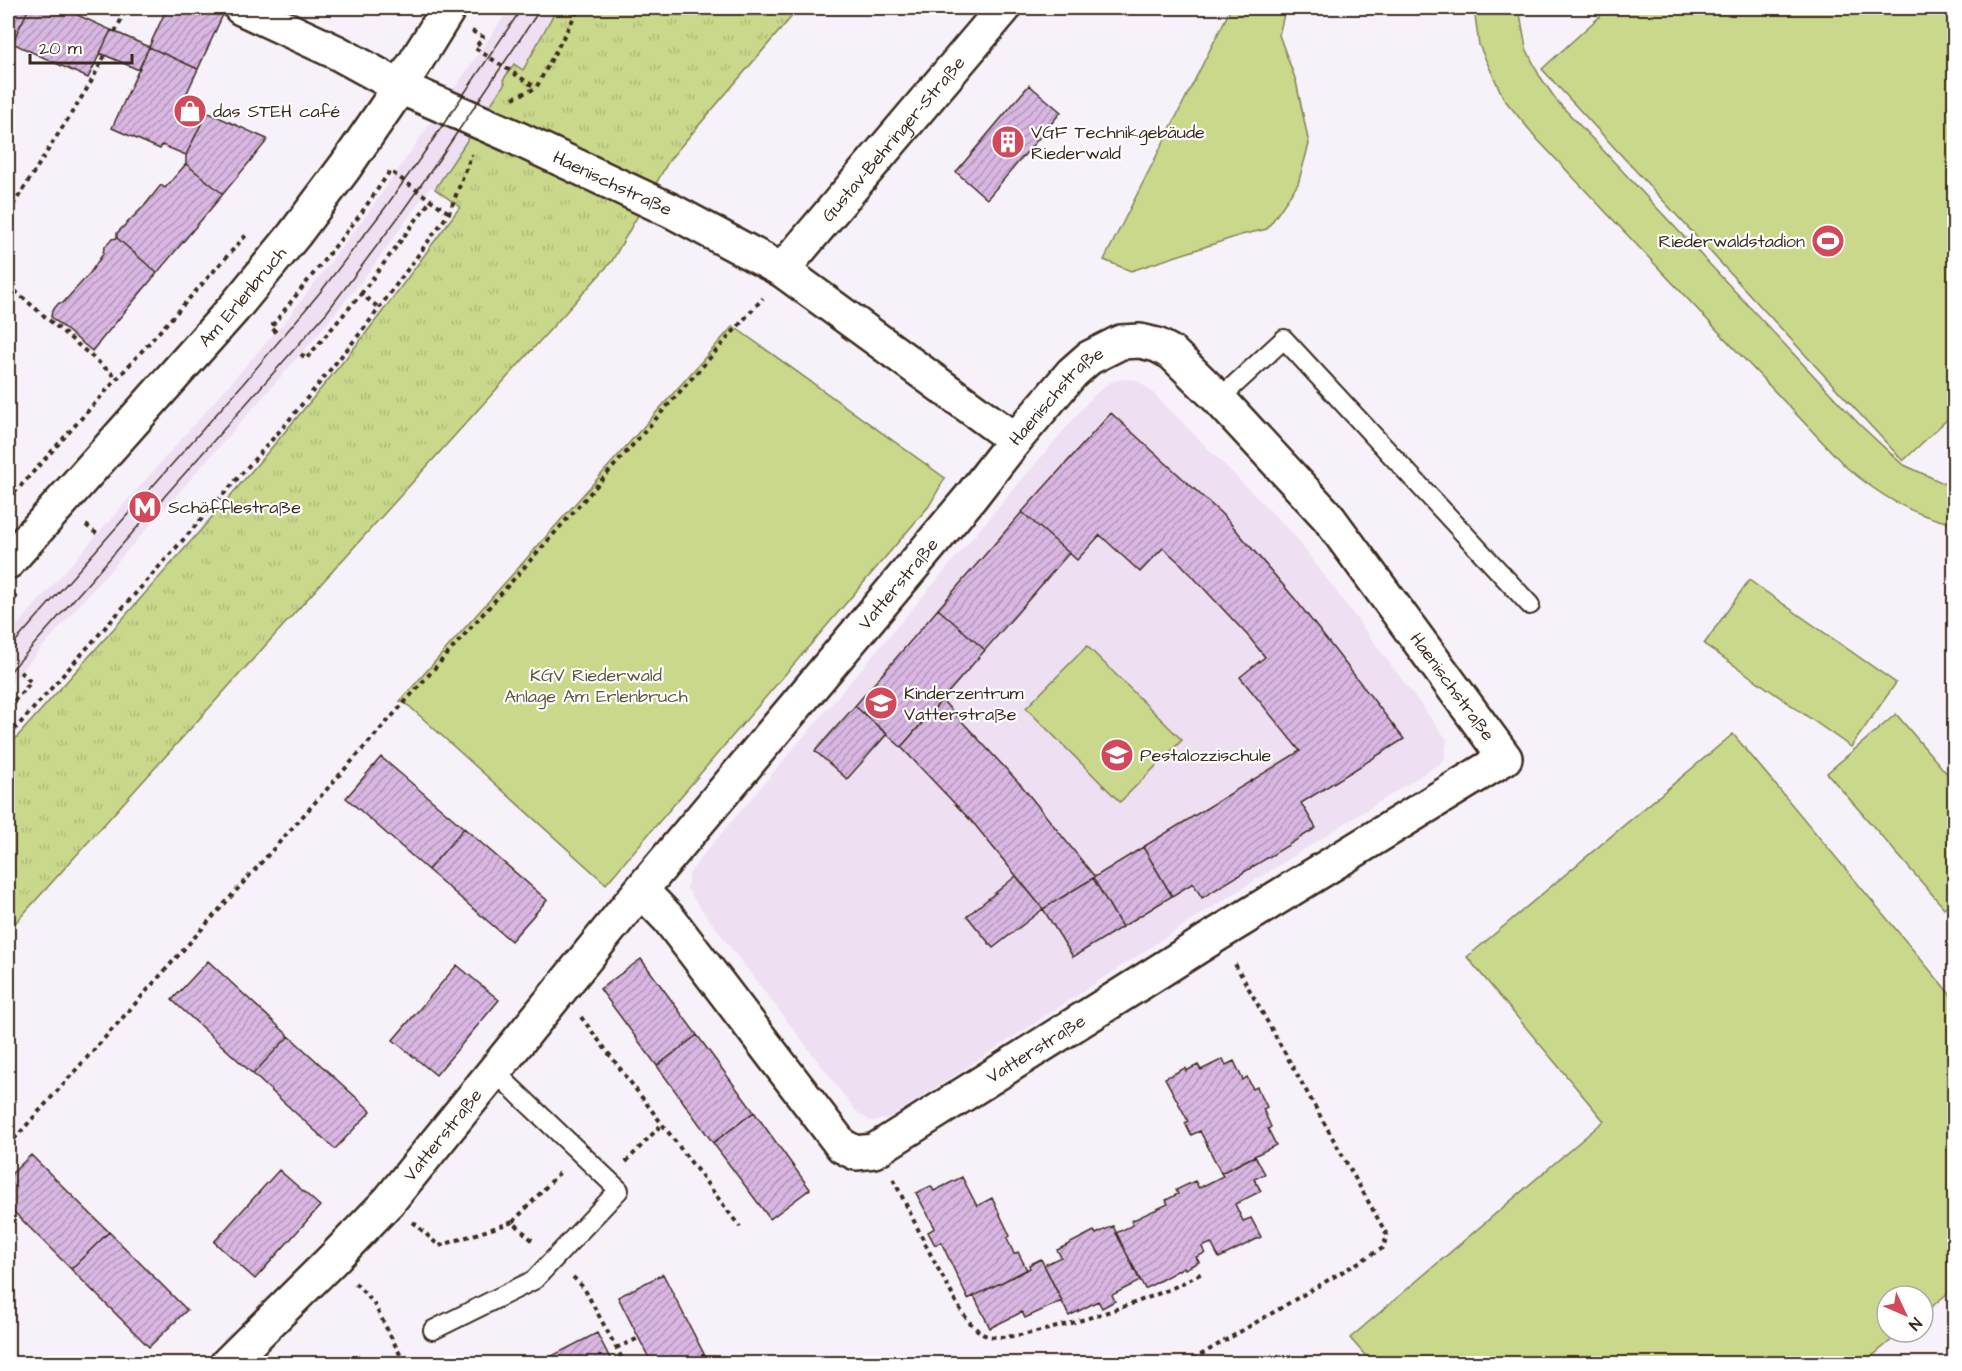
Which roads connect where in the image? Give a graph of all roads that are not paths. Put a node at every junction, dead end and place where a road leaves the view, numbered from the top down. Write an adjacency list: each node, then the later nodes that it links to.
1 (241, 8): 4 (street)
2 (1004, 8): 5 (street, Gustav-Behringer-Straße)
3 (457, 17): 4 (street, Am Erlenbruch)
4 (400, 87): 5 (street, Haenischstraße); 8 (street, Am Erlenbruch)
5 (782, 270): 7 (street, Haenischstraße)
6 (1219, 399): 7 (street, Haenischstraße); 9 (lane); 10 (street, Haenischstraße)
7 (1015, 440): 11 (street, Vatterstraße)
8 (8, 562)
9 (1530, 605)
10 (1505, 758): 11 (street, Vatterstraße)
11 (641, 890): 12 (street, Vatterstraße)
12 (495, 1072): 13 (lane); 14 (street, Vatterstraße)
13 (434, 1330)
14 (227, 1364)

